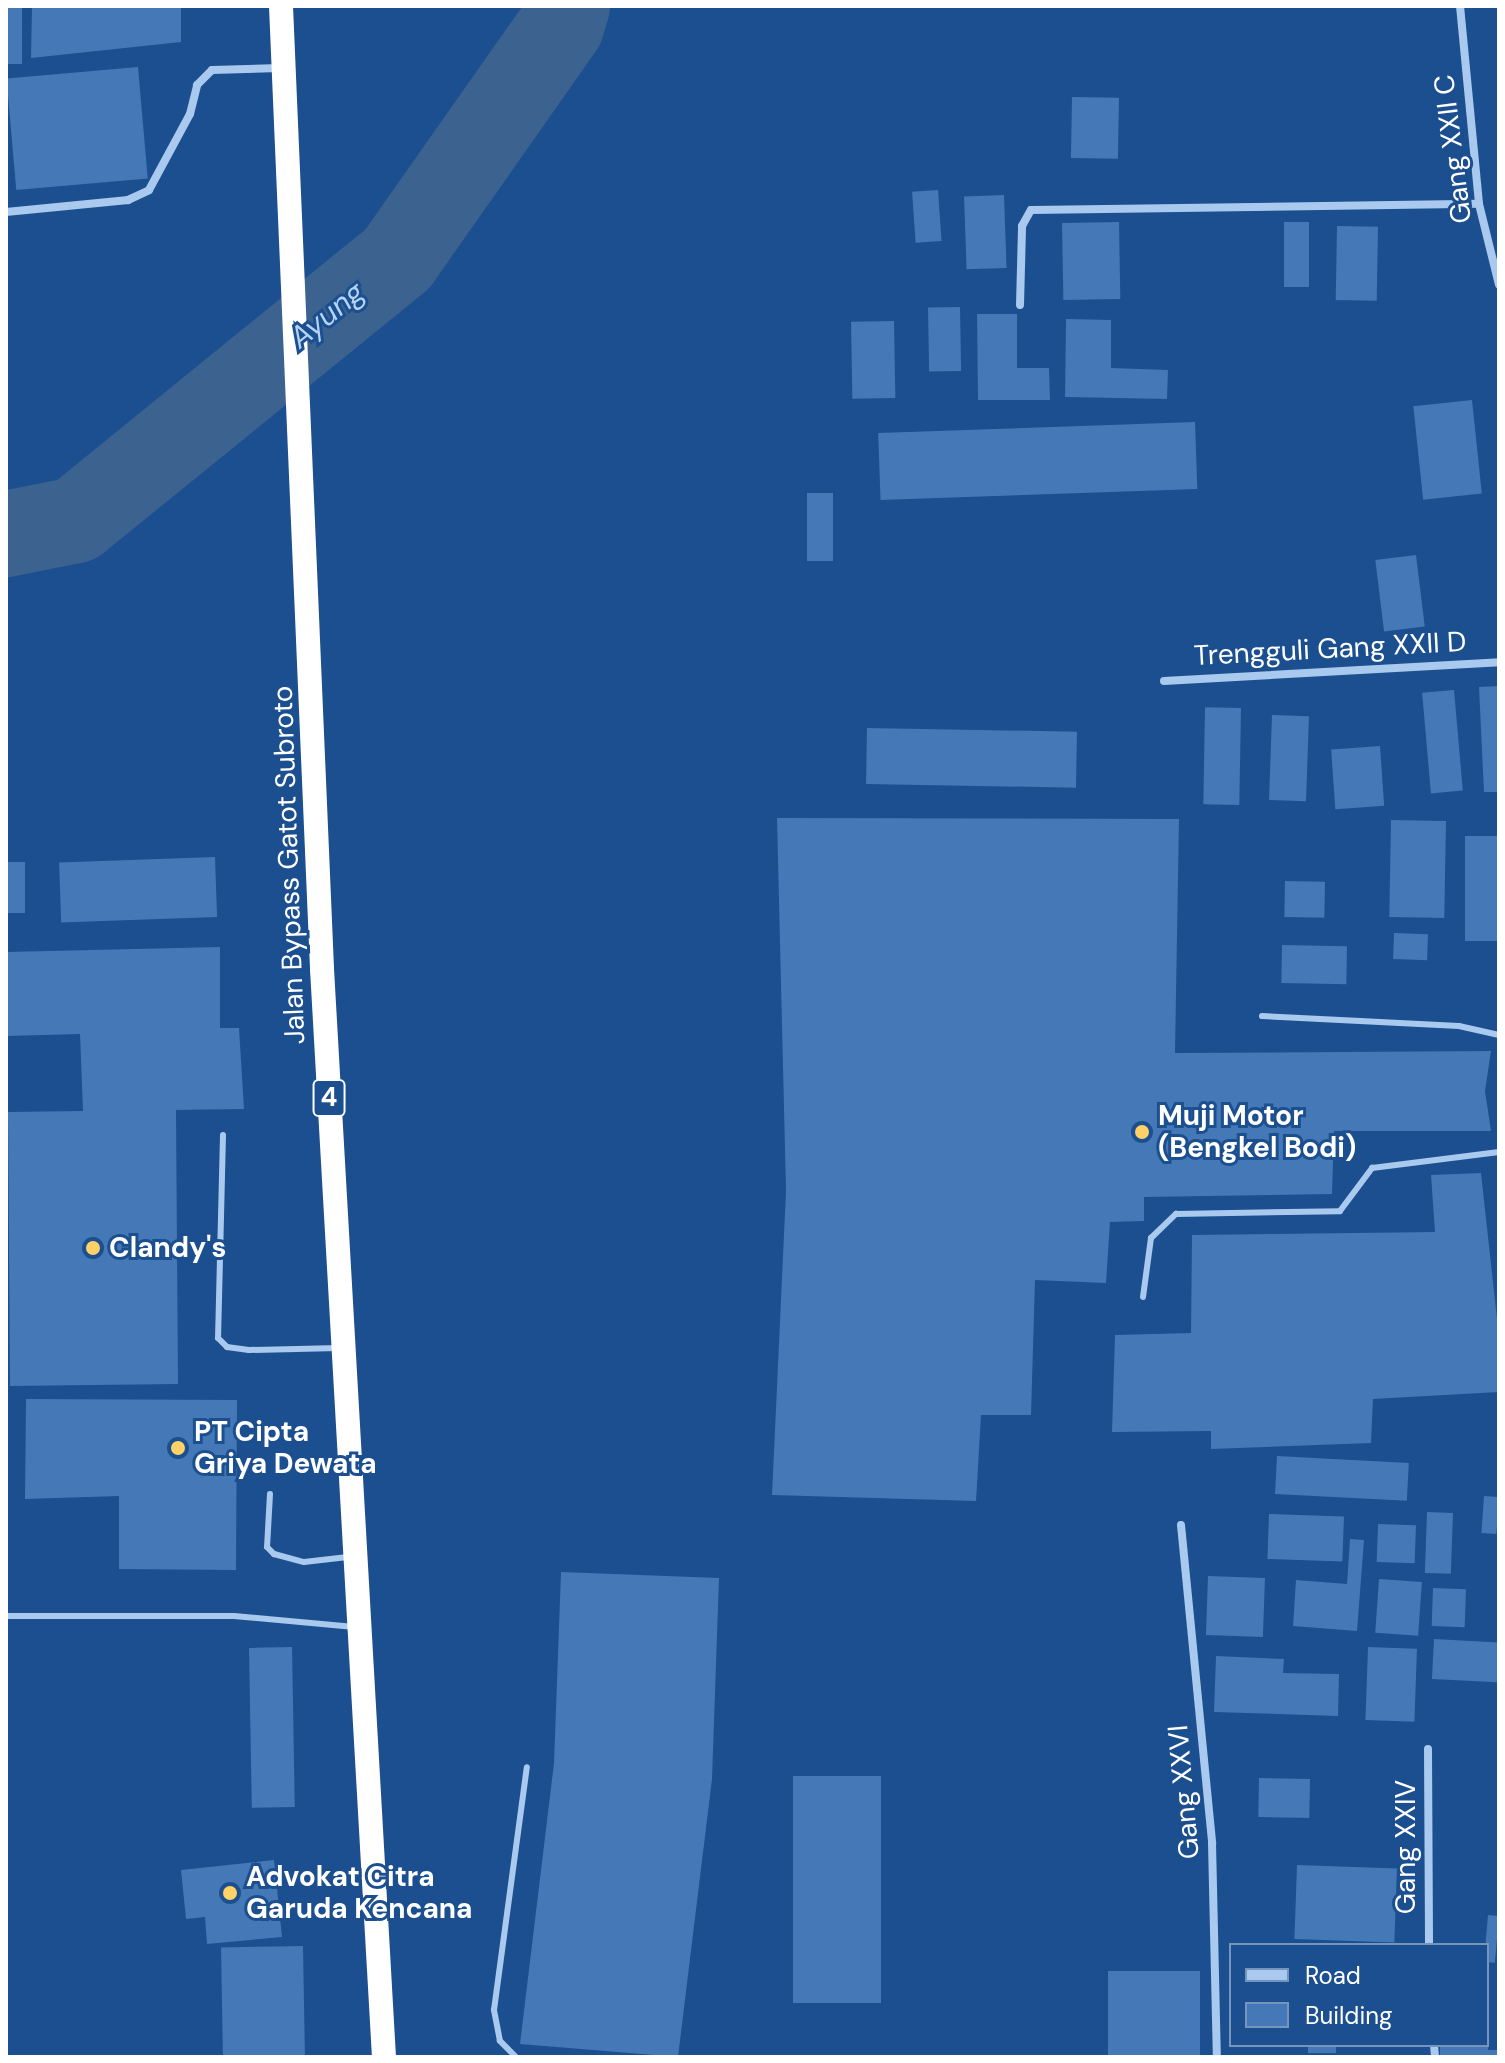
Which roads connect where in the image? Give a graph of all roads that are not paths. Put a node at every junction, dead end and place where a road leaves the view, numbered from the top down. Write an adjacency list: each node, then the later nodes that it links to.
1 (281, 6): 3 (highway, Jalan Bypass Gatot Subroto / 4)
2 (1460, 6): 4 (street, Gang XXII C)
3 (284, 67): 5 (street); 15 (highway, Jalan Bypass Gatot Subroto / 4)
4 (1479, 204): 6 (street, Gang XXII C); 7 (street)
5 (6, 212)
6 (1499, 285)
7 (1020, 305)
8 (1499, 662): 9 (street, Trengguli Gang XXII D)
9 (1164, 681)
10 (1262, 1016): 11 (lane)
11 (1499, 1035)
12 (223, 1135): 15 (lane)
13 (1499, 1152): 14 (lane)
14 (1143, 1297)
15 (343, 1347): 18 (highway, Jalan Bypass Gatot Subroto / 4)
16 (270, 1494): 18 (lane)
17 (1181, 1525): 26 (street, Gang XXVI)
18 (356, 1556): 20 (highway, Jalan Bypass Gatot Subroto / 4)
19 (6, 1616): 20 (lane)
20 (359, 1627): 24 (highway, Jalan Bypass Gatot Subroto / 4)
21 (1428, 1749): 23 (street, Gang XXIV)
22 (527, 1767): 25 (lane)
23 (1429, 1943)
24 (384, 2057)
25 (516, 2057)
26 (1217, 2057)

